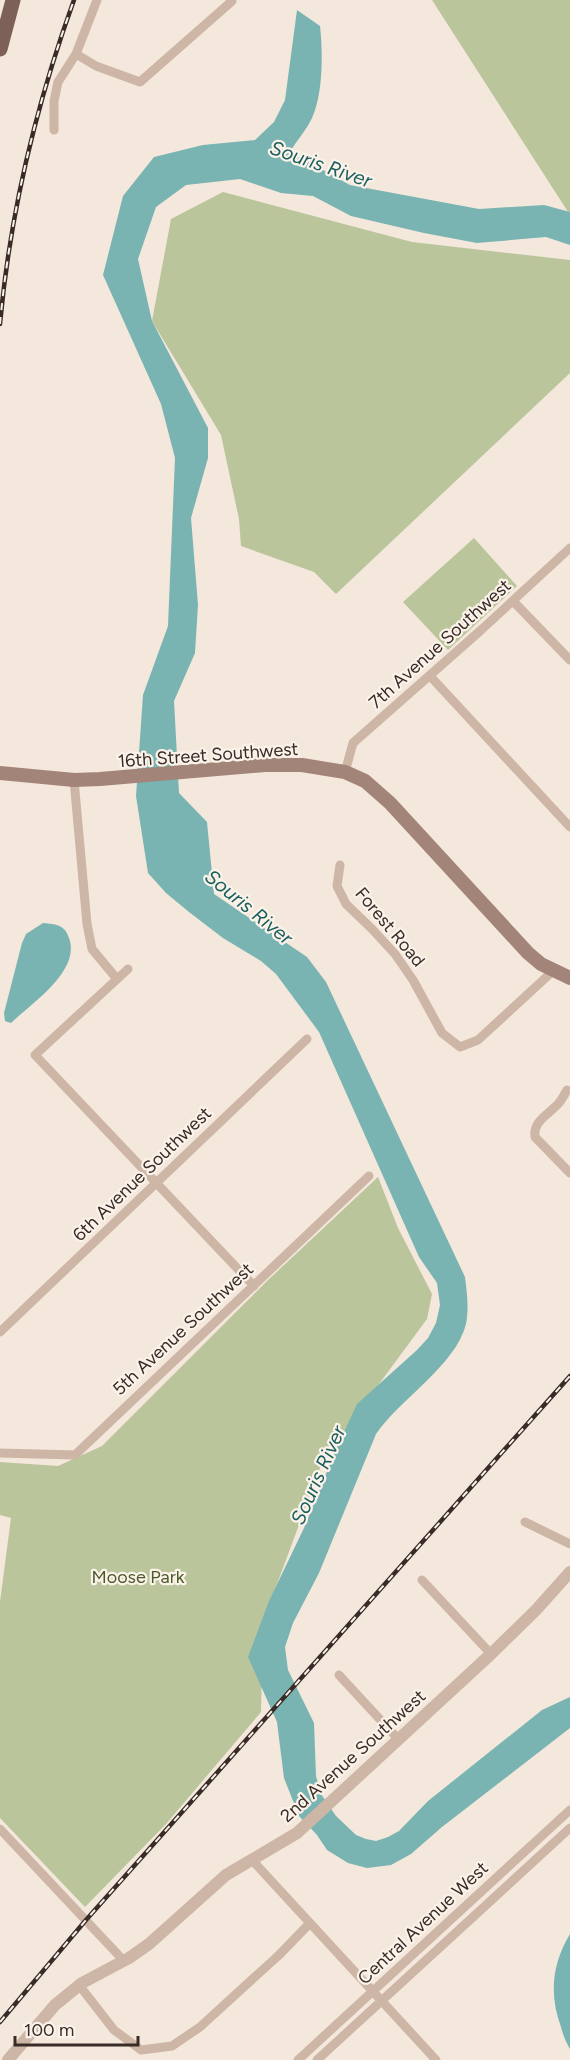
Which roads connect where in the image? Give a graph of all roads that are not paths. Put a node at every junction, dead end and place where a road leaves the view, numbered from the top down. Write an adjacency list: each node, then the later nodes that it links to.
1 (14, 0): 4 (main road)
2 (97, 0): 5 (street)
3 (232, 0): 5 (street)
4 (0, 49)
5 (76, 54): 6 (street)
6 (54, 130)
7 (570, 548): 8 (street, 7th Avenue Southwest)
8 (513, 601): 9 (street); 10 (street, 7th Avenue Southwest)
9 (570, 660)
10 (430, 676): 11 (street, 7th Avenue Southwest); 14 (street)
11 (345, 772): 13 (main road, 16th Street Southwest); 17 (main road, 16th Street Southwest)
12 (0, 773): 13 (main road, 16th Street Southwest)
13 (74, 780): 19 (street)
14 (570, 827)
15 (340, 865): 17 (street, Forest Road)
16 (128, 969): 19 (street)
17 (553, 971): 18 (main road)
18 (570, 978)
19 (117, 979): 24 (street)
20 (307, 1039): 24 (street, 6th Avenue Southwest)
21 (567, 1090): 22 (street)
22 (570, 1173)
23 (369, 1176): 25 (street, 5th Avenue Southwest)
24 (156, 1184): 25 (street); 26 (street, 6th Avenue Southwest)
25 (254, 1286): 27 (street, 5th Avenue Southwest)
26 (0, 1332)
27 (0, 1453)
28 (525, 1522): 29 (street)
29 (570, 1544)
30 (568, 1578): 32 (street, 2nd Avenue Southwest)
31 (422, 1580): 32 (street)
32 (490, 1654): 34 (street, 2nd Avenue Southwest)
33 (339, 1675): 34 (street)
34 (399, 1740): 38 (street, 2nd Avenue Southwest)
35 (570, 1810): 42 (street, Central Avenue West)
36 (570, 1828): 43 (street, Central Avenue West)
37 (0, 1829): 40 (street)
38 (252, 1860): 39 (street); 40 (street, 2nd Avenue Southwest)
39 (310, 1923): 41 (street); 42 (street)
40 (124, 1961): 41 (street, 2nd Avenue Southwest)
41 (79, 1985): 44 (street, 2nd Avenue Southwest)
42 (372, 1991): 43 (street); 45 (street, Central Avenue West)
43 (381, 2000): 46 (street, Central Avenue West); 47 (street)
44 (8, 2060)
45 (298, 2060)
46 (317, 2060)
47 (436, 2060)

